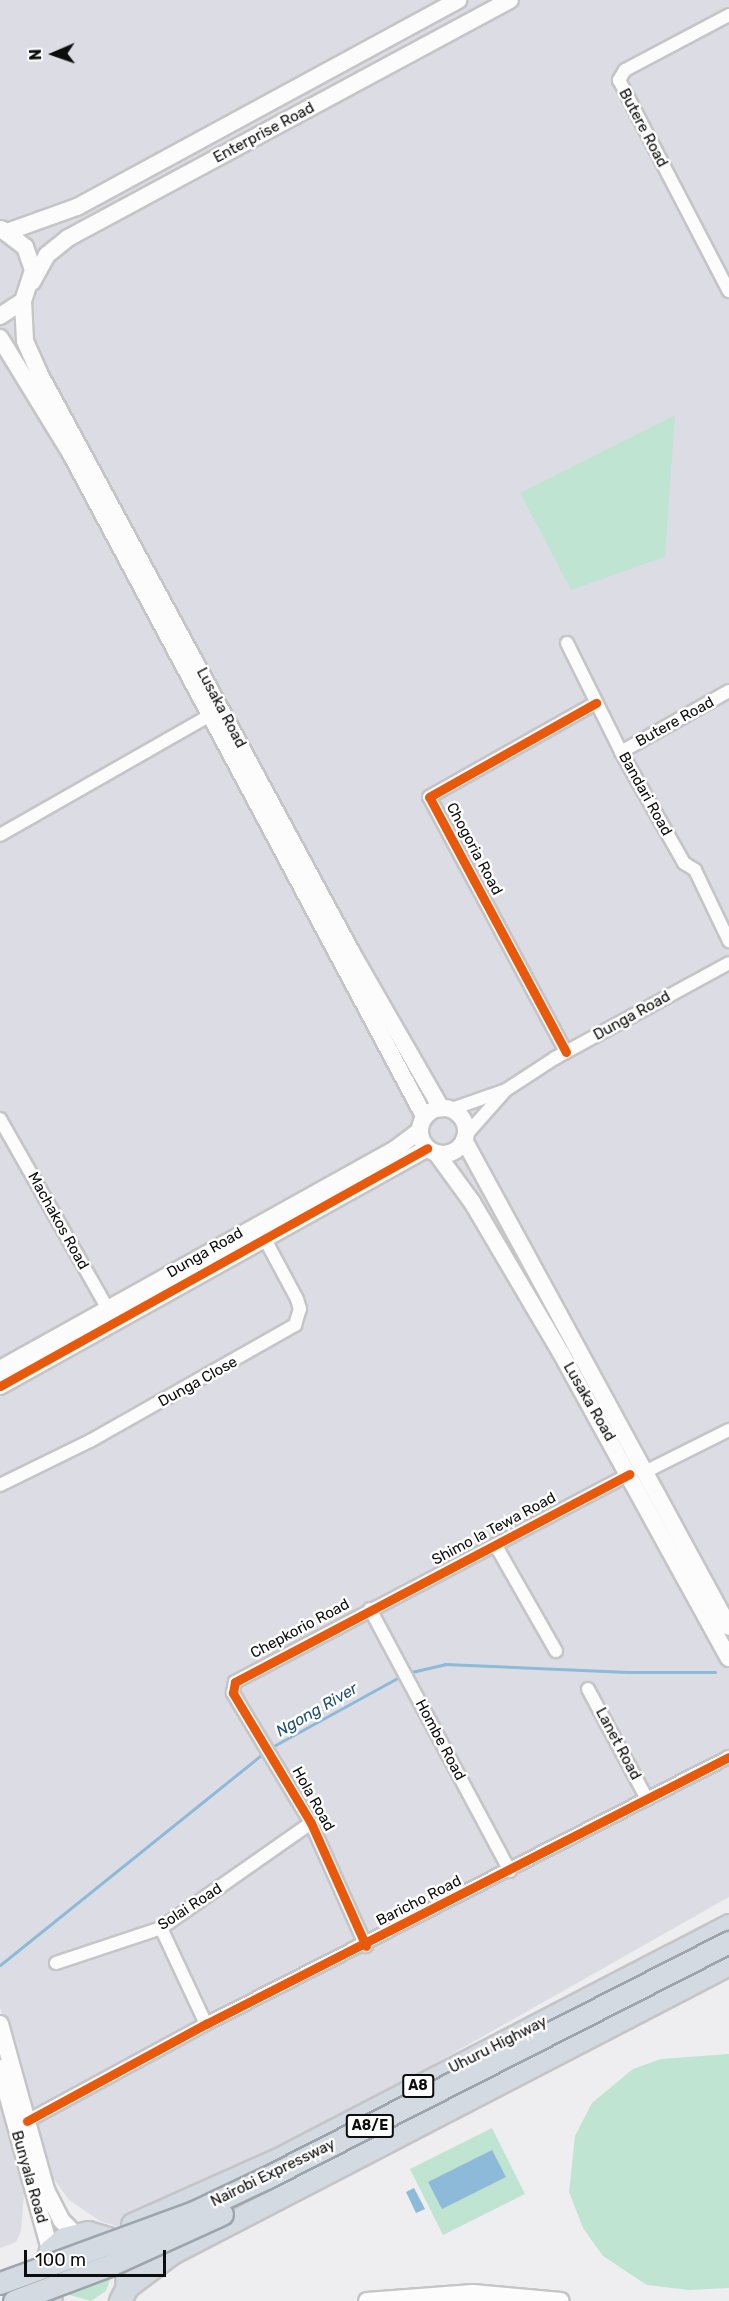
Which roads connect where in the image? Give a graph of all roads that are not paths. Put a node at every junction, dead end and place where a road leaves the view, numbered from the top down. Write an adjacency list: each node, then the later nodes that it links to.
1 (459, 0): 4 (main road, Enterprise Road)
2 (510, 0): 5 (main road, Enterprise Road)
3 (729, 15): 6 (street, Butere Road)
4 (4, 230): 5 (main road)
5 (32, 282): 7 (main road, Enterprise Road)
6 (729, 291)
7 (23, 301): 8 (main road); 20 (main road, Lusaka Road)
8 (0, 316)
9 (0, 338): 13 (main road, Lusaka Road)
10 (567, 643): 12 (street, Bandari Road)
11 (729, 691): 14 (street, Butere Road)
12 (596, 703): 14 (street, Bandari Road); 18 (street, Chogoria Road)
13 (210, 715): 15 (street); 22 (main road, Lusaka Road)
14 (621, 752): 16 (street, Bandari Road)
15 (0, 835)
16 (729, 941)
17 (729, 963): 18 (street, Dunga Road)
18 (566, 1052): 19 (street, Dunga Road)
19 (506, 1090): 20 (street, Dunga Road); 23 (street, Dunga Road)
20 (447, 1109): 22 (main road); 23 (main road)
21 (0, 1119): 26 (street, Machakos Road)
22 (422, 1124): 24 (main road); 25 (main road, Dunga Road)
23 (465, 1138): 24 (main road); 30 (main road, Lusaka Road)
24 (432, 1151): 25 (main road, Dunga Road); 30 (main road, Lusaka Road)
25 (260, 1232): 26 (main road, Dunga Road); 31 (street, Dunga Close)
26 (111, 1316): 27 (main road, Dunga Road); 28 (main road, Dunga Road)
27 (0, 1369)
28 (0, 1386)
29 (729, 1430): 30 (street)
30 (639, 1472): 32 (street, Shimo la Tewa Road); 34 (main road, Lusaka Road); 36 (main road, Lusaka Road)
31 (0, 1485)
32 (496, 1546): 33 (street, Shimo la Tewa Road); 35 (street)
33 (370, 1609): 37 (street, Chepkorio Road); 42 (street, Hombe Road)
34 (729, 1627)
35 (556, 1651)
36 (729, 1658)
37 (243, 1675): 41 (street, Hola Road)
38 (588, 1689): 40 (street, Lanet Road)
39 (729, 1756): 40 (street, Baricho Road)
40 (647, 1799): 42 (street, Baricho Road)
41 (311, 1823): 44 (street, Solai Road); 46 (street, Hola Road)
42 (510, 1870): 46 (street, Baricho Road)
43 (729, 1925): 55 (highway, Uhuru Highway / A8)
44 (161, 1928): 48 (street, Solai Road); 51 (street)
45 (729, 1942): 58 (highway, Nairobi Expressway / A8/E, bridge)
46 (366, 1946): 51 (street, Baricho Road)
47 (729, 1959): 60 (highway, Nairobi Expressway / A8/E, bridge)
48 (56, 1963)
49 (729, 1964): 59 (highway, A8)
50 (0, 2024): 53 (main road, Bunyala Road)
51 (206, 2024): 53 (street, Baricho Road)
52 (0, 2068): 56 (main road, Bunyala Road)
53 (27, 2121): 54 (main road, Bunyala Road)
54 (75, 2234): 55 (highway, A8); 56 (highway)
55 (101, 2235): 59 (highway, A8)
56 (47, 2256): 57 (highway); 61 (highway)
57 (0, 2278)
58 (0, 2283)
59 (123, 2294)
60 (14, 2301)
61 (51, 2301)
62 (367, 2301): 63 (main road)
63 (561, 2301)

